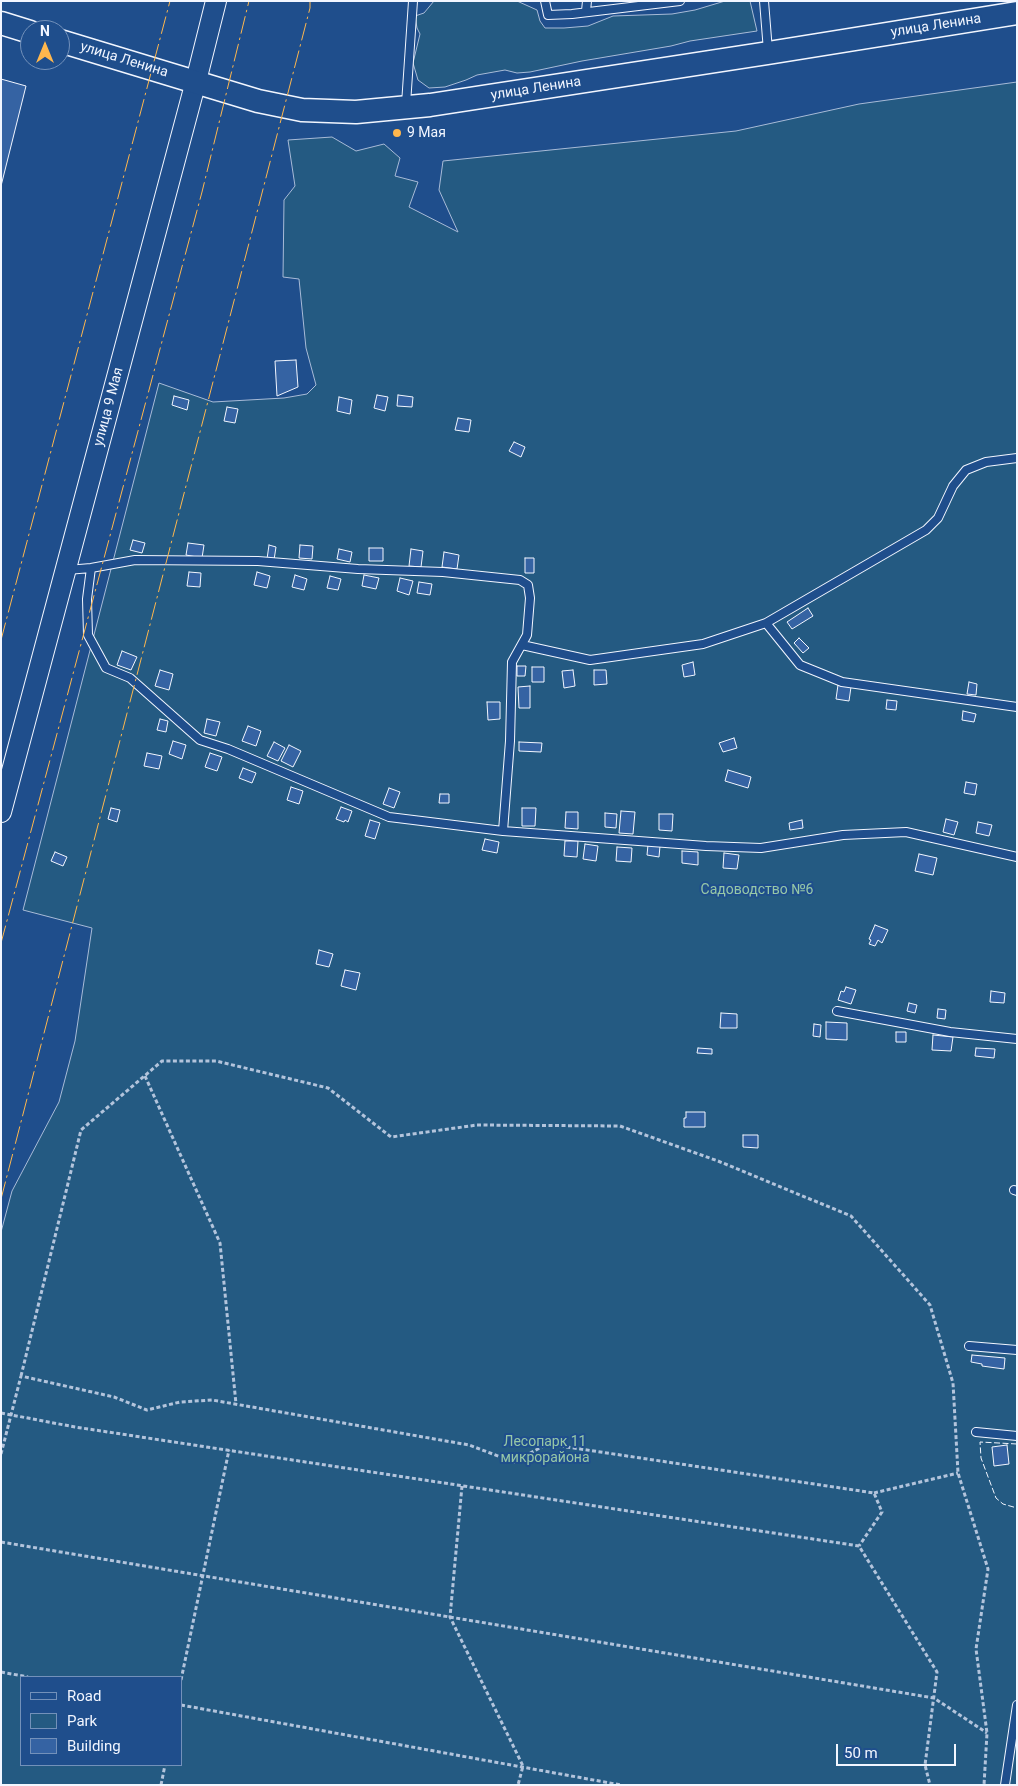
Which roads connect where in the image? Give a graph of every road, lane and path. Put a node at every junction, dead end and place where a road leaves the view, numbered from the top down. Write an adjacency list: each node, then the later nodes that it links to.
1 (216, 1): 16 (main road, улица 9 Мая)
2 (413, 1): 17 (lane)
3 (545, 1): 10 (lane)
4 (588, 1): 10 (lane)
5 (604, 1): 9 (lane)
6 (680, 1): 8 (lane)
7 (764, 1): 15 (lane)
8 (650, 4): 9 (lane)
9 (603, 10): 10 (lane)
10 (586, 11)
11 (1017, 13): 15 (main road, улица Ленина)
12 (1, 23): 13 (main road)
13 (20, 29)
14 (70, 44): 16 (main road, улица Ленина)
15 (768, 53): 17 (main road, улица Ленина)
16 (196, 81): 17 (main road, улица Ленина); 20 (main road, улица 9 Мая)
17 (406, 109)
18 (1017, 458): 21 (lane)
19 (91, 568): 20 (lane); 22 (lane); 25 (lane)
20 (65, 570): 24 (main road, улица 9 Мая)
21 (766, 623): 22 (lane); 23 (lane)
22 (522, 644): 25 (lane)
23 (1017, 706)
24 (1, 812)
25 (502, 831): 26 (lane)
26 (1017, 857)
27 (838, 1011): 28 (lane)
28 (1017, 1039)
29 (145, 1076): 32 (path); 33 (path); 40 (path)
30 (969, 1346): 31 (lane)
31 (1017, 1350)
32 (21, 1376): 33 (path); 35 (path)
33 (236, 1404): 42 (path)
34 (1, 1413): 35 (path)
35 (10, 1415): 38 (path); 39 (path)
36 (976, 1432): 37 (lane)
37 (1017, 1436)
38 (229, 1450): 41 (path); 45 (path)
39 (1, 1454)
40 (958, 1473): 42 (path); 53 (path)
41 (462, 1486): 44 (path); 46 (path)
42 (874, 1493): 44 (path)
43 (1, 1542): 45 (path)
44 (859, 1546): 50 (path)
45 (203, 1576): 46 (path); 49 (path)
46 (450, 1617): 50 (path); 55 (path)
47 (1, 1672): 48 (path)
48 (23, 1676)
49 (182, 1676)
50 (934, 1698): 53 (path); 59 (path)
51 (1017, 1704): 61 (lane)
52 (182, 1705): 55 (path)
53 (987, 1733): 60 (path)
54 (165, 1766): 56 (path)
55 (523, 1766): 57 (path); 58 (path)
56 (161, 1785)
57 (518, 1785)
58 (621, 1785)
59 (930, 1785)
60 (984, 1785)
61 (1005, 1785)

